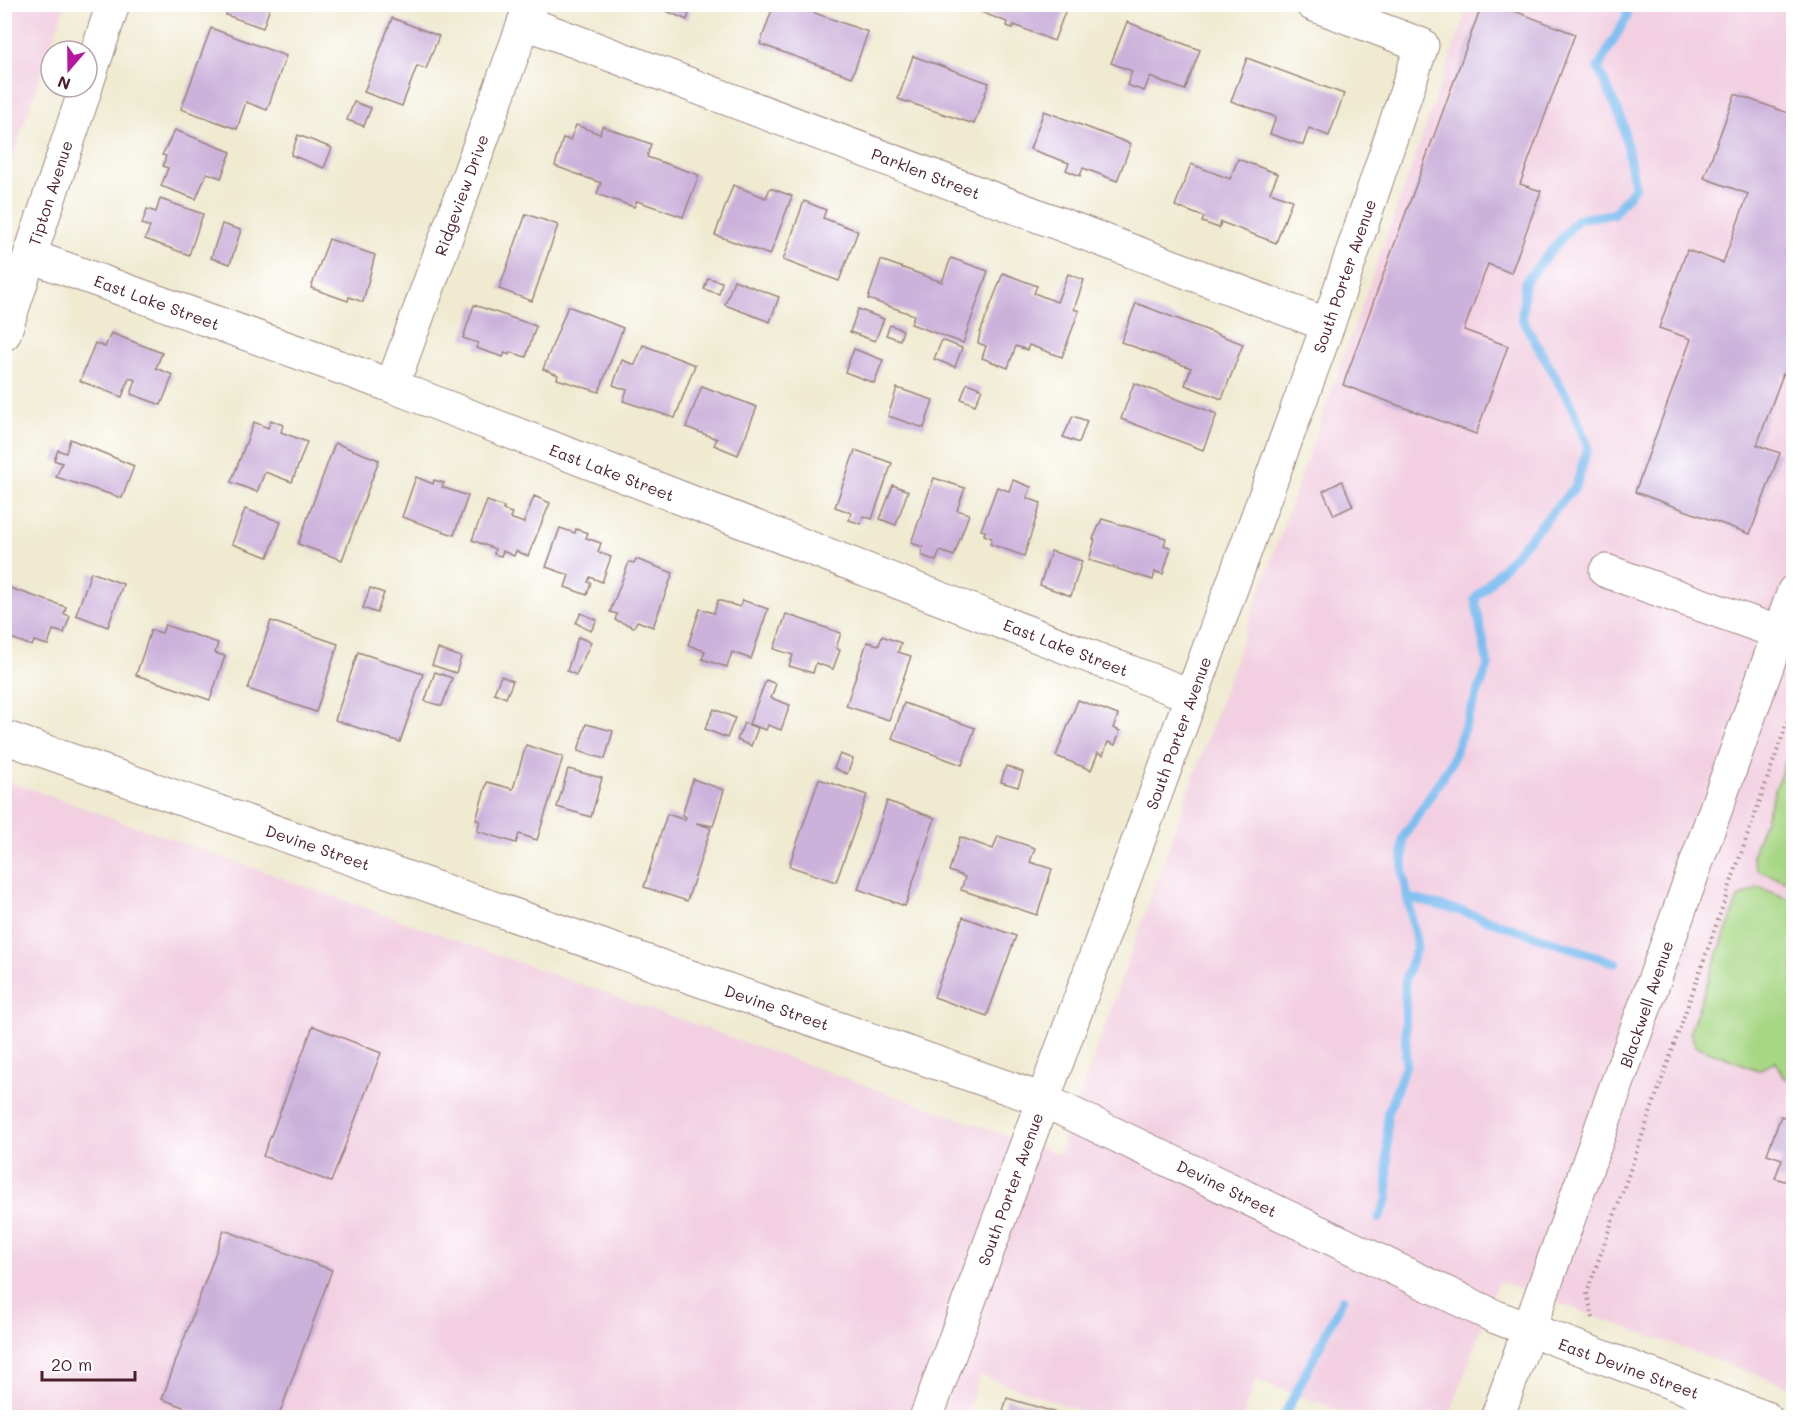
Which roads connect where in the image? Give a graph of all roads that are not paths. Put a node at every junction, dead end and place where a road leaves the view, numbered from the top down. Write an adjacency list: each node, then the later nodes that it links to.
1 (113, 4): 4 (street)
2 (1312, 4): 7 (street, South Porter Avenue)
3 (527, 13): 7 (street, Parklen Street); 9 (street, Ridgeview Drive)
4 (99, 47)
5 (82, 99): 6 (street, Tipton Avenue)
6 (30, 256): 8 (street, Tipton Avenue); 9 (street, East Lake Street)
7 (1328, 325): 13 (street, South Porter Avenue)
8 (4, 334)
9 (392, 386): 13 (street, East Lake Street)
10 (1606, 571): 12 (street)
11 (1794, 591): 12 (street, Blackwell Avenue)
12 (1786, 635): 16 (street, Blackwell Avenue)
13 (1192, 696): 15 (street, South Porter Avenue)
14 (4, 737): 15 (street, Devine Street)
15 (1042, 1100): 16 (street, Devine Street); 17 (street, South Porter Avenue)
16 (1527, 1330): 18 (street, Blackwell Avenue); 19 (street, East Devine Street)
17 (926, 1418)
18 (1497, 1418)
19 (1766, 1418)

